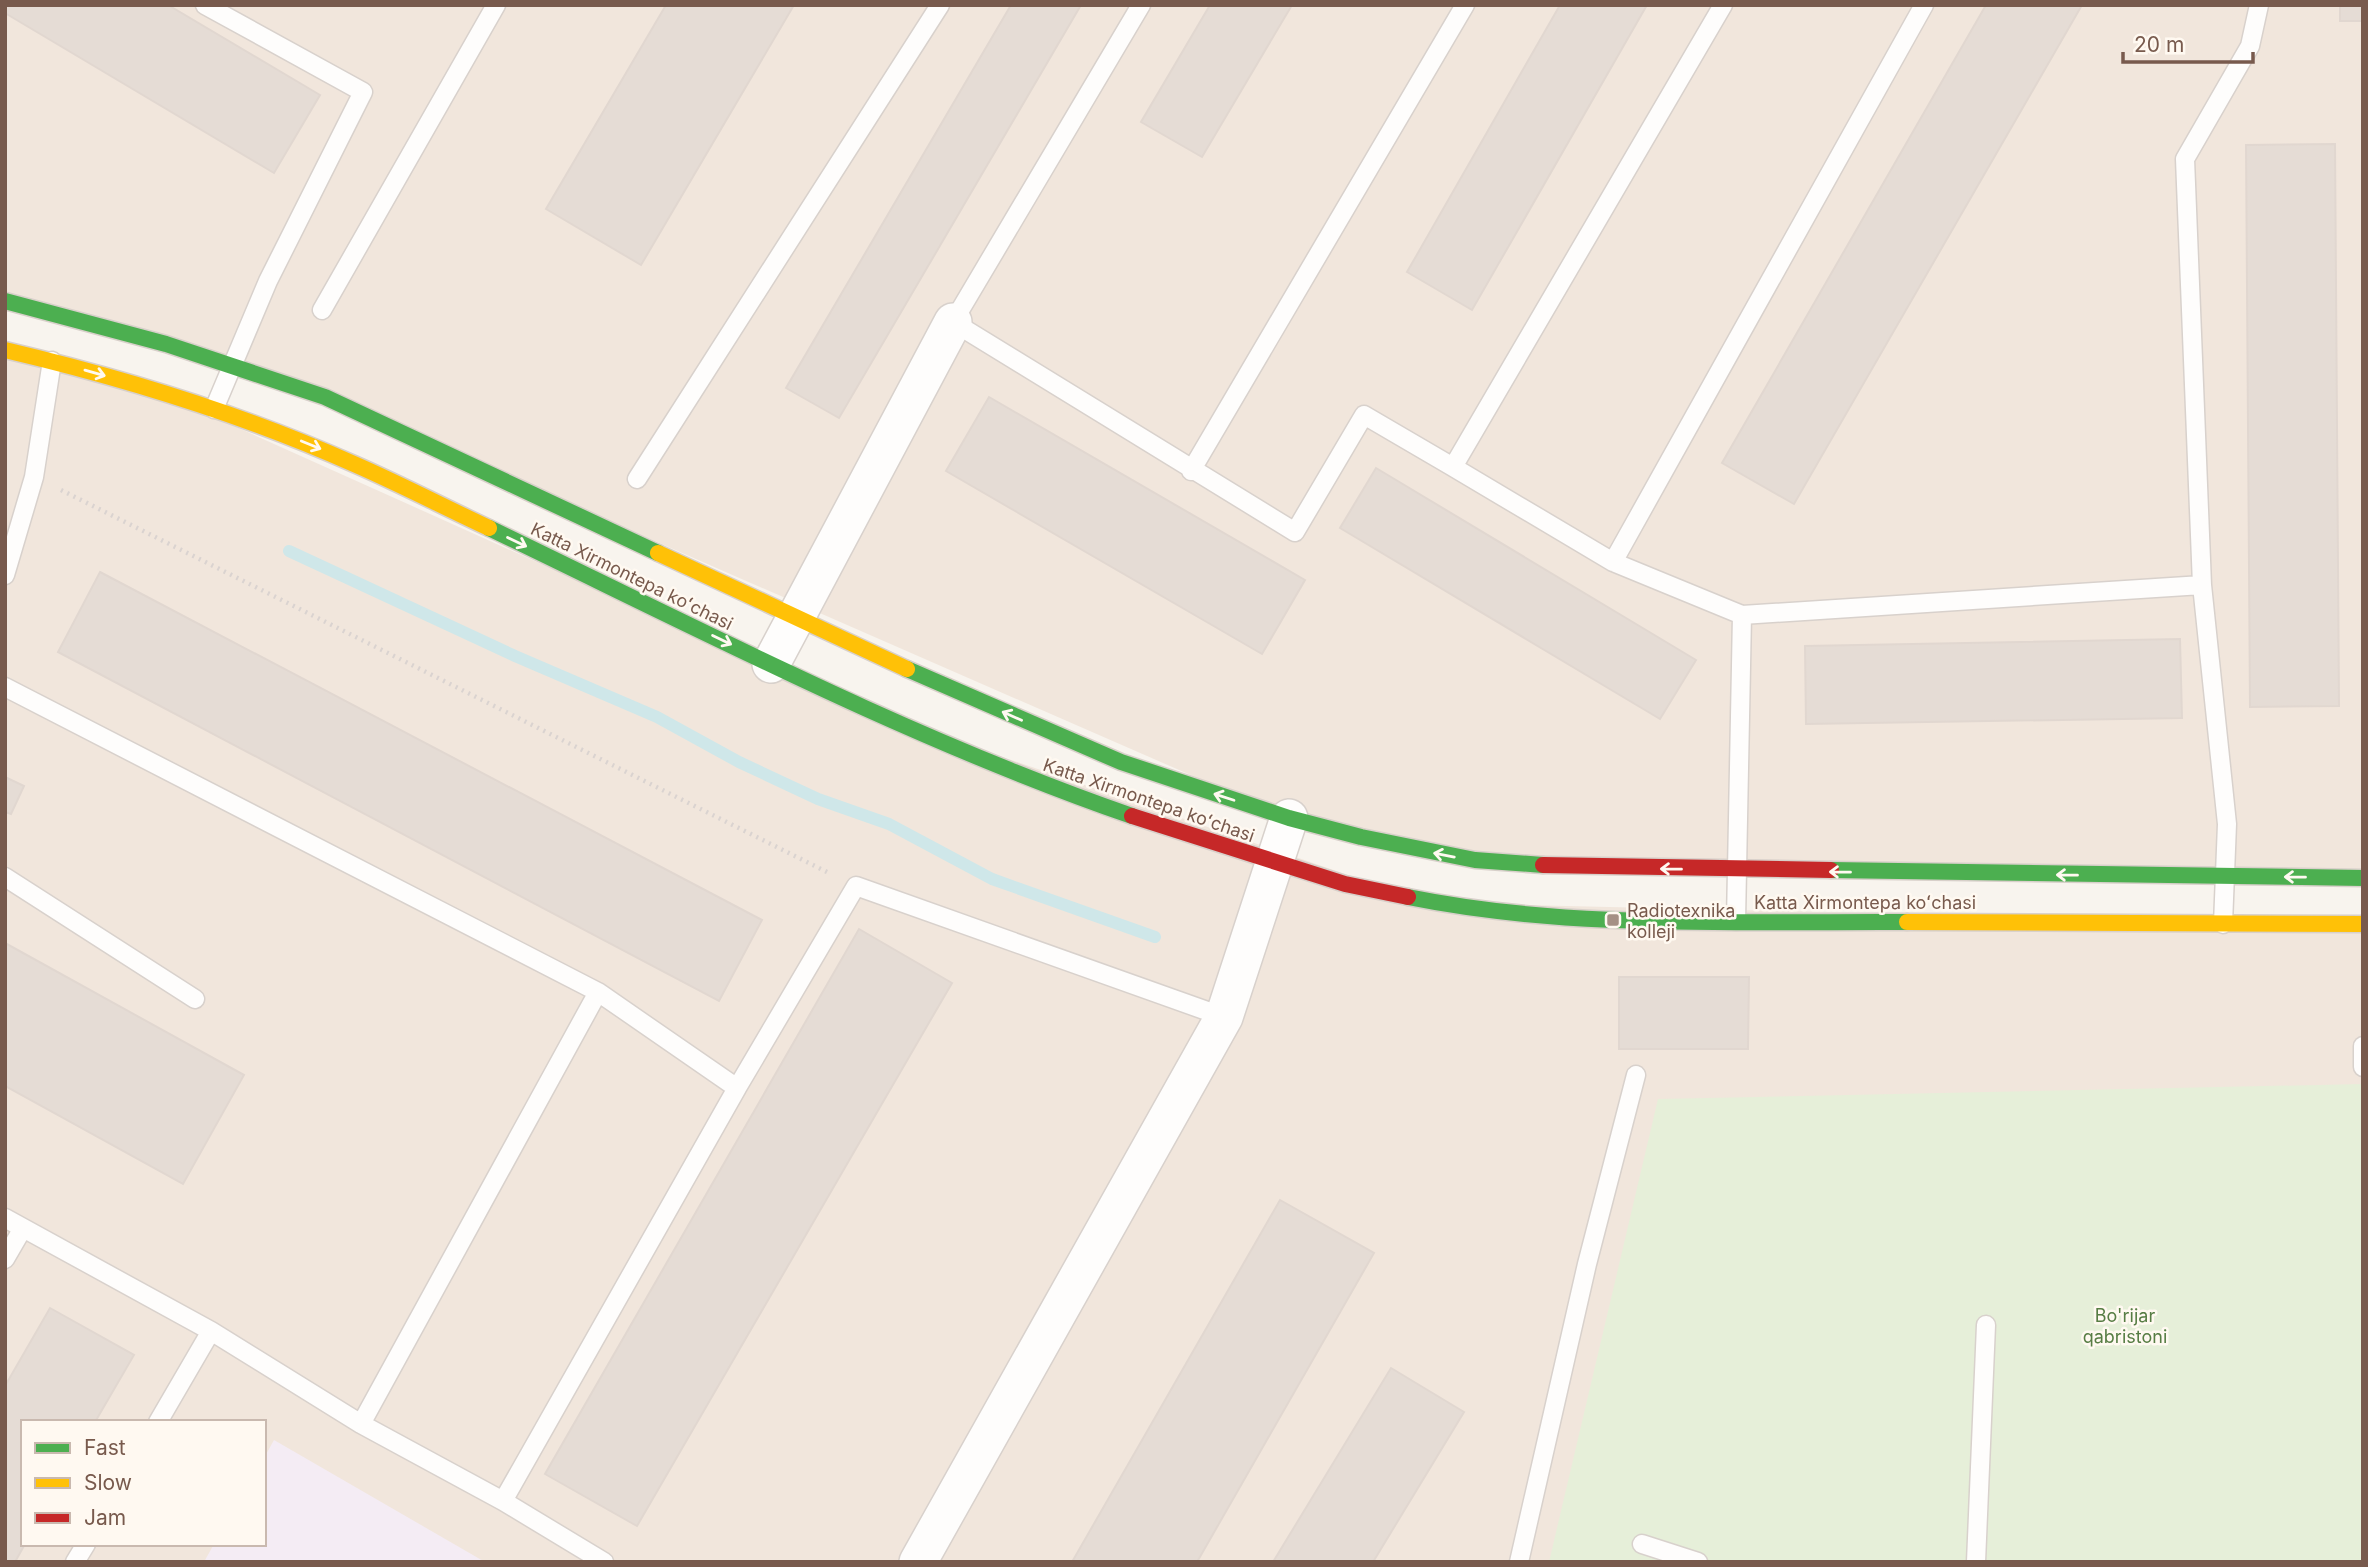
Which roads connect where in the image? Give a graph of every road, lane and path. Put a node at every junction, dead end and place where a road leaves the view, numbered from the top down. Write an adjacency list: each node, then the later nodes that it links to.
1 (205, 5): 14 (lane)
2 (496, 5): 10 (lane)
3 (940, 5): 19 (lane)
4 (1141, 5): 11 (lane)
5 (1465, 5): 17 (lane)
6 (1723, 5): 16 (lane)
7 (1924, 5): 20 (lane)
8 (2259, 5): 22 (lane)
9 (5, 301): 14 (main road, Katta Xirmontepa koʻchasi)
10 (322, 310)
11 (953, 322): 17 (lane); 24 (street)
12 (5, 350): 13 (main road, Katta Xirmontepa koʻchasi)
13 (52, 361): 15 (main road, Katta Xirmontepa koʻchasi, one-way to 15); 18 (lane)
14 (232, 364): 15 (lane); 24 (main road, Katta Xirmontepa koʻchasi)
15 (214, 410): 25 (main road, Katta Xirmontepa koʻchasi, one-way to 25)
16 (1453, 467): 17 (lane); 20 (lane)
17 (1191, 471)
18 (34, 477): 21 (lane); 33 (path)
19 (638, 479)
20 (1613, 562): 23 (lane)
21 (5, 575)
22 (2202, 585): 23 (lane); 31 (lane)
23 (1742, 615): 29 (lane)
24 (797, 618): 25 (street); 27 (main road, Katta Xirmontepa koʻchasi, one-way to 24)
25 (771, 664): 28 (main road, Katta Xirmontepa koʻchasi)
26 (5, 687): 37 (lane)
27 (1289, 818): 28 (street); 29 (main road, Katta Xirmontepa koʻchasi, one-way to 27)
28 (1273, 862): 34 (main road, Katta Xirmontepa koʻchasi); 39 (street)
29 (1739, 870): 31 (main road, Katta Xirmontepa koʻchasi, one-way to 29); 34 (lane)
30 (5, 877): 38 (lane)
31 (2225, 877): 32 (main road, Katta Xirmontepa koʻchasi, one-way to 31); 35 (lane)
32 (2363, 878)
33 (856, 886): 39 (lane); 43 (lane)
34 (1736, 921): 35 (main road, Katta Xirmontepa koʻchasi)
35 (2223, 923): 36 (main road, Katta Xirmontepa koʻchasi)
36 (2363, 924)
37 (598, 992): 43 (lane); 50 (lane)
38 (195, 999)
39 (1224, 1017): 56 (street)
40 (2363, 1046): 41 (lane)
41 (2363, 1067)
42 (1636, 1075): 57 (lane)
43 (737, 1088): 51 (lane)
44 (5, 1218): 45 (lane)
45 (23, 1228): 46 (lane); 48 (lane)
46 (5, 1259)
47 (1986, 1325): 59 (lane)
48 (211, 1331): 49 (lane); 50 (lane)
49 (159, 1420)
50 (361, 1424): 51 (lane)
51 (503, 1501): 55 (lane)
52 (1643, 1544): 58 (lane)
53 (85, 1546): 54 (lane)
54 (75, 1562)
55 (604, 1562)
56 (918, 1562)
57 (1520, 1562)
58 (1698, 1562)
59 (1976, 1562)

